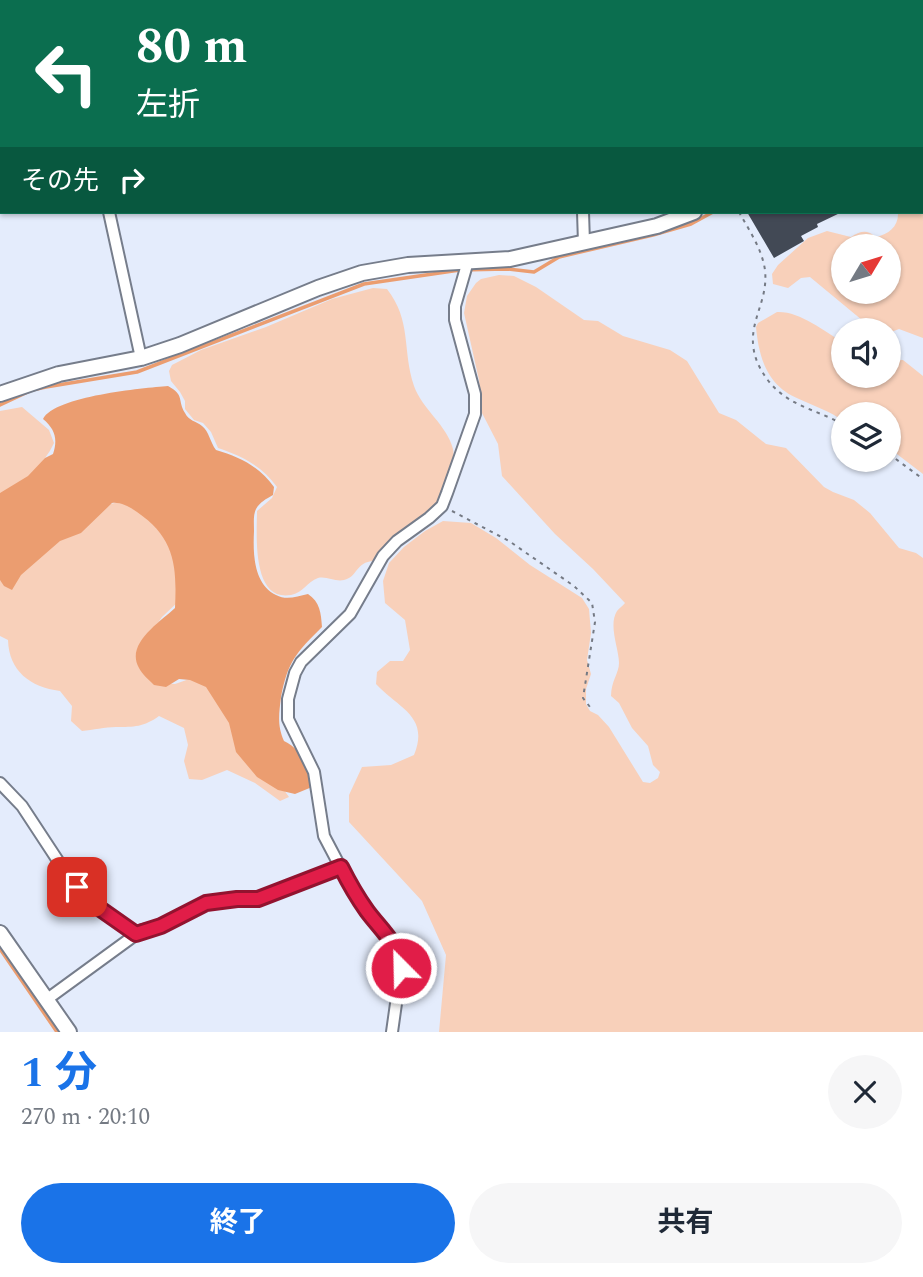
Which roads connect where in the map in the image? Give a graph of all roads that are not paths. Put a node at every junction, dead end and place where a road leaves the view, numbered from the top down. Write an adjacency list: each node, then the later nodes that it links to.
1 (108, 214): 6 (street)
2 (583, 214): 4 (street)
3 (689, 214): 4 (street)
4 (584, 243): 5 (street)
5 (467, 268): 6 (street); 9 (street)
6 (141, 359): 7 (street)
7 (0, 394)
8 (0, 783): 11 (street)
9 (341, 867): 11 (street); 14 (street)
10 (0, 933): 12 (street)
11 (136, 934): 12 (street)
12 (46, 1000): 13 (street)
13 (69, 1032)
14 (392, 1032)

